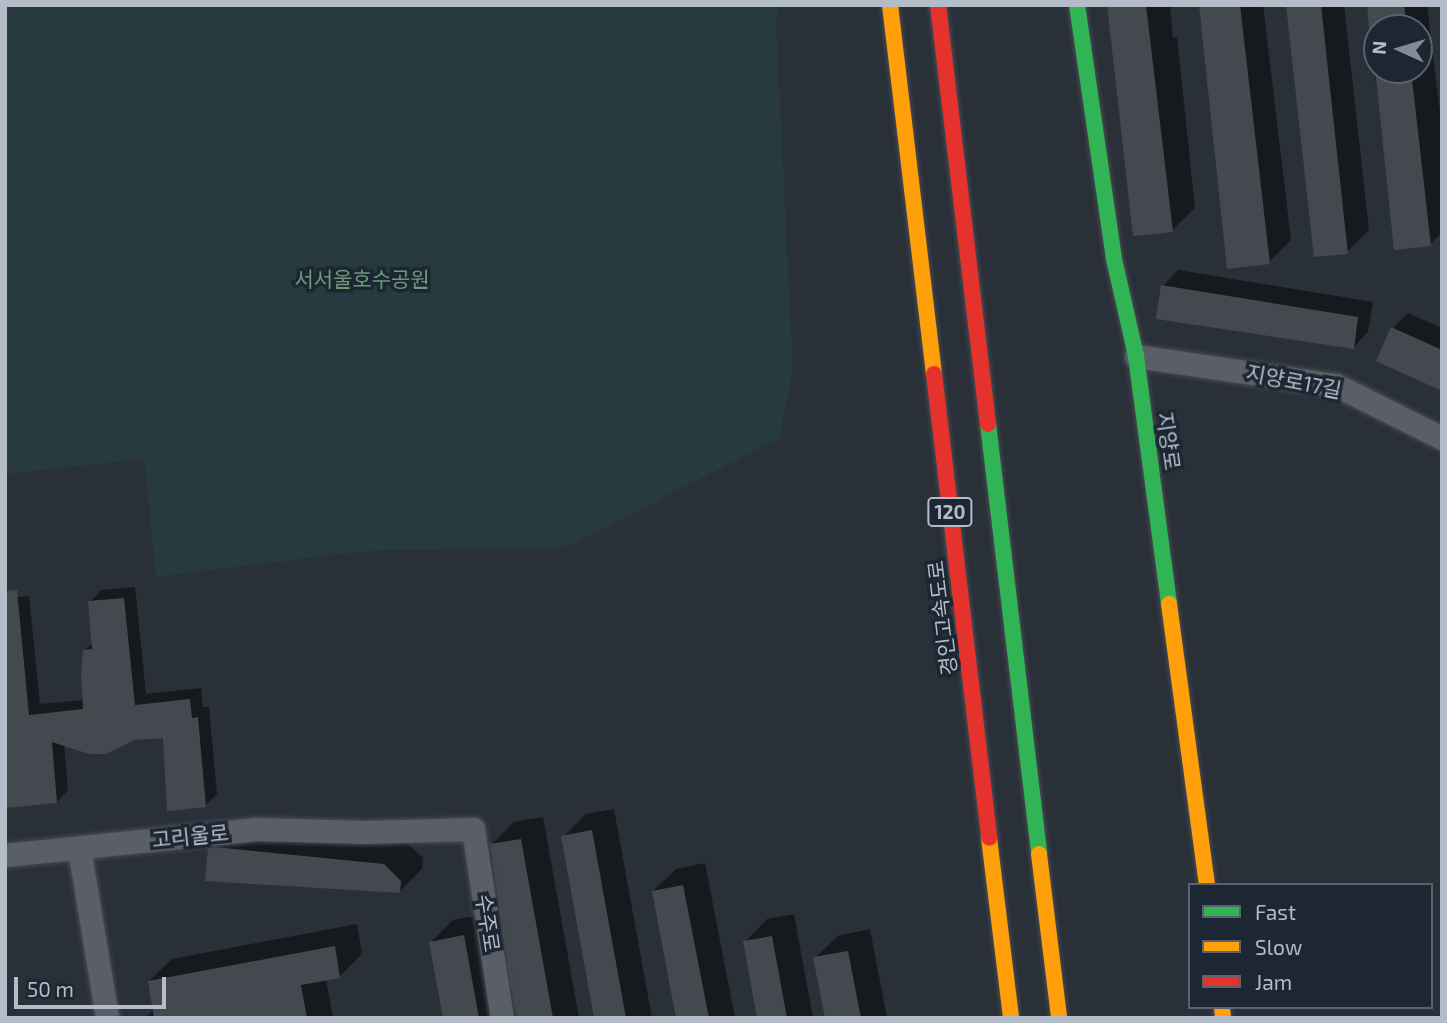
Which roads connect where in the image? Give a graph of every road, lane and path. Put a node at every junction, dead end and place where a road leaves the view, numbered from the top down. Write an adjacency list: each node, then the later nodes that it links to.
1 (890, 5): 12 (main road, 경인고속도로 / 120)
2 (938, 5): 13 (main road, 120)
3 (1077, 5): 4 (main road, 지양로)
4 (1136, 355): 5 (street, 지양로17길); 9 (main road, 지양로)
5 (1442, 438)
6 (473, 829): 7 (street, 고리울로); 11 (street, 수주로)
7 (79, 848): 8 (street, 고리울로); 10 (street)
8 (5, 855)
9 (1207, 883)
10 (107, 1018)
11 (502, 1018)
12 (1011, 1018)
13 (1059, 1018)

